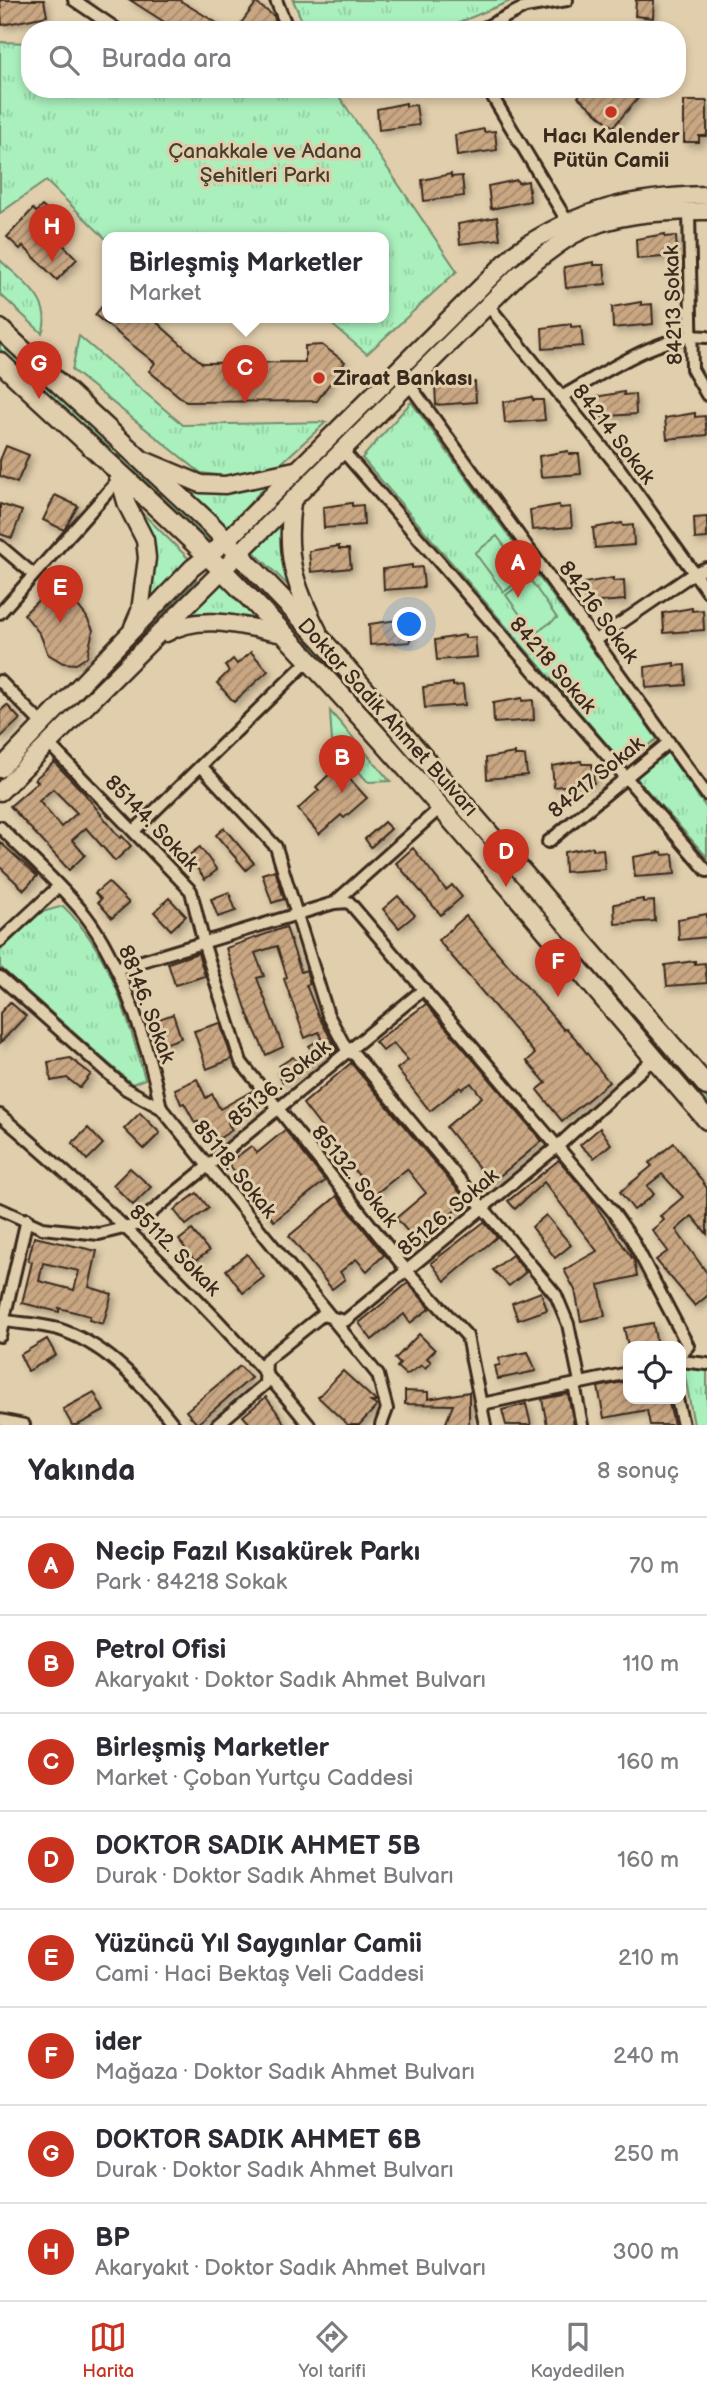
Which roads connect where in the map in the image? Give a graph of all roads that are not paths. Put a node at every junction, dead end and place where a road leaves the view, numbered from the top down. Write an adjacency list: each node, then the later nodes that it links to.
1 (74, 0): 4 (street)
2 (276, 0): 5 (street)
3 (567, 0): 6 (street)
4 (105, 21)
5 (284, 21)
6 (498, 21)
7 (493, 98): 11 (street)
8 (707, 195): 11 (main road)
9 (689, 211): 10 (main road); 12 (main road); 14 (street, 84213 Sokak)
10 (707, 211)
11 (567, 221): 22 (main road)
12 (486, 304): 17 (main road); 19 (street, 84214 Sokak)
13 (0, 329): 21 (main road)
14 (691, 335): 15 (street); 18 (street, 84213 Sokak); 19 (street)
15 (707, 337)
16 (0, 362): 23 (main road)
17 (409, 384): 20 (main road); 38 (street, 84216 Sokak)
18 (707, 395)
19 (561, 397): 31 (street, 84214 Sokak)
20 (343, 451): 24 (main road); 47 (street, 84218 Sokak)
21 (139, 458): 22 (main road); 25 (main road)
22 (298, 469): 25 (main road)
23 (117, 471): 28 (main road); 32 (street); 36 (main road)
24 (292, 503): 27 (main road); 37 (main road)
25 (226, 541): 27 (main road, Doktor Sadık Ahmet Bulvarı); 28 (main road)
26 (0, 546): 32 (street)
27 (239, 555): 30 (main road); 37 (main road, Doktor Sadık Ahmet Bulvarı)
28 (208, 556): 30 (main road, Doktor Sadık Ahmet Bulvarı); 36 (main road)
29 (707, 568): 31 (street)
30 (222, 570): 35 (main road, Doktor Sadık Ahmet Bulvarı); 39 (main road)
31 (694, 573): 33 (street, 84214 Sokak); 38 (street)
32 (33, 574): 34 (street)
33 (707, 591)
34 (0, 613)
35 (284, 634): 39 (main road); 40 (main road, Doktor Sadık Ahmet Bulvarı)
36 (130, 636): 42 (main road)
37 (323, 640): 65 (main road, Doktor Sadık Ahmet Bulvarı)
38 (596, 640): 43 (street, 84216 Sokak)
39 (148, 643): 44 (main road)
40 (308, 661): 45 (street); 50 (main road, Doktor Sadık Ahmet Bulvarı)
41 (0, 681): 42 (street)
42 (43, 725): 46 (main road)
43 (669, 742): 47 (street, 84217 Sokak); 49 (street, 84216 Sokak)
44 (48, 743): 48 (main road); 52 (street, 85144. Sokak)
45 (202, 766): 52 (street); 57 (street)
46 (0, 769)
47 (625, 777): 53 (street, 84217 Sokak); 54 (street, 84218 Sokak)
48 (0, 792)
49 (707, 795)
50 (440, 808): 56 (street); 64 (main road, Doktor Sadık Ahmet Bulvarı)
51 (0, 827): 55 (street, 88146. Sokak)
52 (134, 831): 59 (street, 85144. Sokak)
53 (548, 842)
54 (707, 872)
55 (58, 887): 58 (street); 60 (street, 88146. Sokak)
56 (334, 903): 57 (street); 62 (street)
57 (299, 916): 59 (street); 63 (street)
58 (0, 941)
59 (205, 942): 60 (street); 67 (street, 85132. Sokak)
60 (116, 969): 66 (street, 88146. Sokak)
61 (0, 977): 66 (street, 85118. Sokak)
62 (424, 989): 63 (street, 85136. Sokak); 71 (street)
63 (348, 1052): 67 (street, 85136. Sokak); 73 (street)
64 (654, 1058): 69 (main road, Doktor Sadık Ahmet Bulvarı); 71 (street, 85126. Sokak)
65 (707, 1086)
66 (161, 1108): 72 (street, 85118. Sokak)
67 (278, 1110): 72 (street, 85136. Sokak); 77 (street, 85132. Sokak)
68 (4, 1119): 70 (street); 76 (street, 85112. Sokak)
69 (707, 1120)
70 (0, 1132)
71 (558, 1146): 73 (street, 85126. Sokak); 81 (street)
72 (207, 1166): 76 (street, 85136. Sokak); 78 (street, 85118. Sokak)
73 (482, 1208): 77 (street, 85126. Sokak); 87 (street)
74 (0, 1209): 75 (street, 85136. Sokak)
75 (27, 1219): 76 (street, 85136. Sokak); 79 (street)
76 (124, 1226): 85 (street, 85112. Sokak)
77 (407, 1271): 78 (street, 85126. Sokak); 88 (street, 85132. Sokak)
78 (333, 1318): 85 (street, 85126. Sokak); 95 (street, 85118. Sokak)
79 (2, 1321): 80 (street); 92 (street)
80 (0, 1336)
81 (681, 1341)
82 (686, 1351): 84 (street)
83 (686, 1362): 84 (street)
84 (707, 1364)
85 (266, 1372): 93 (street); 94 (street, 85112. Sokak)
86 (623, 1374): 87 (street)
87 (580, 1382): 88 (street); 97 (street)
88 (482, 1404): 96 (street, 85132. Sokak)
89 (678, 1404): 98 (street)
90 (0, 1420): 91 (street)
91 (24, 1425)
92 (174, 1425)
93 (217, 1425)
94 (309, 1425)
95 (381, 1425)
96 (485, 1425)
97 (582, 1425)
98 (683, 1425)

